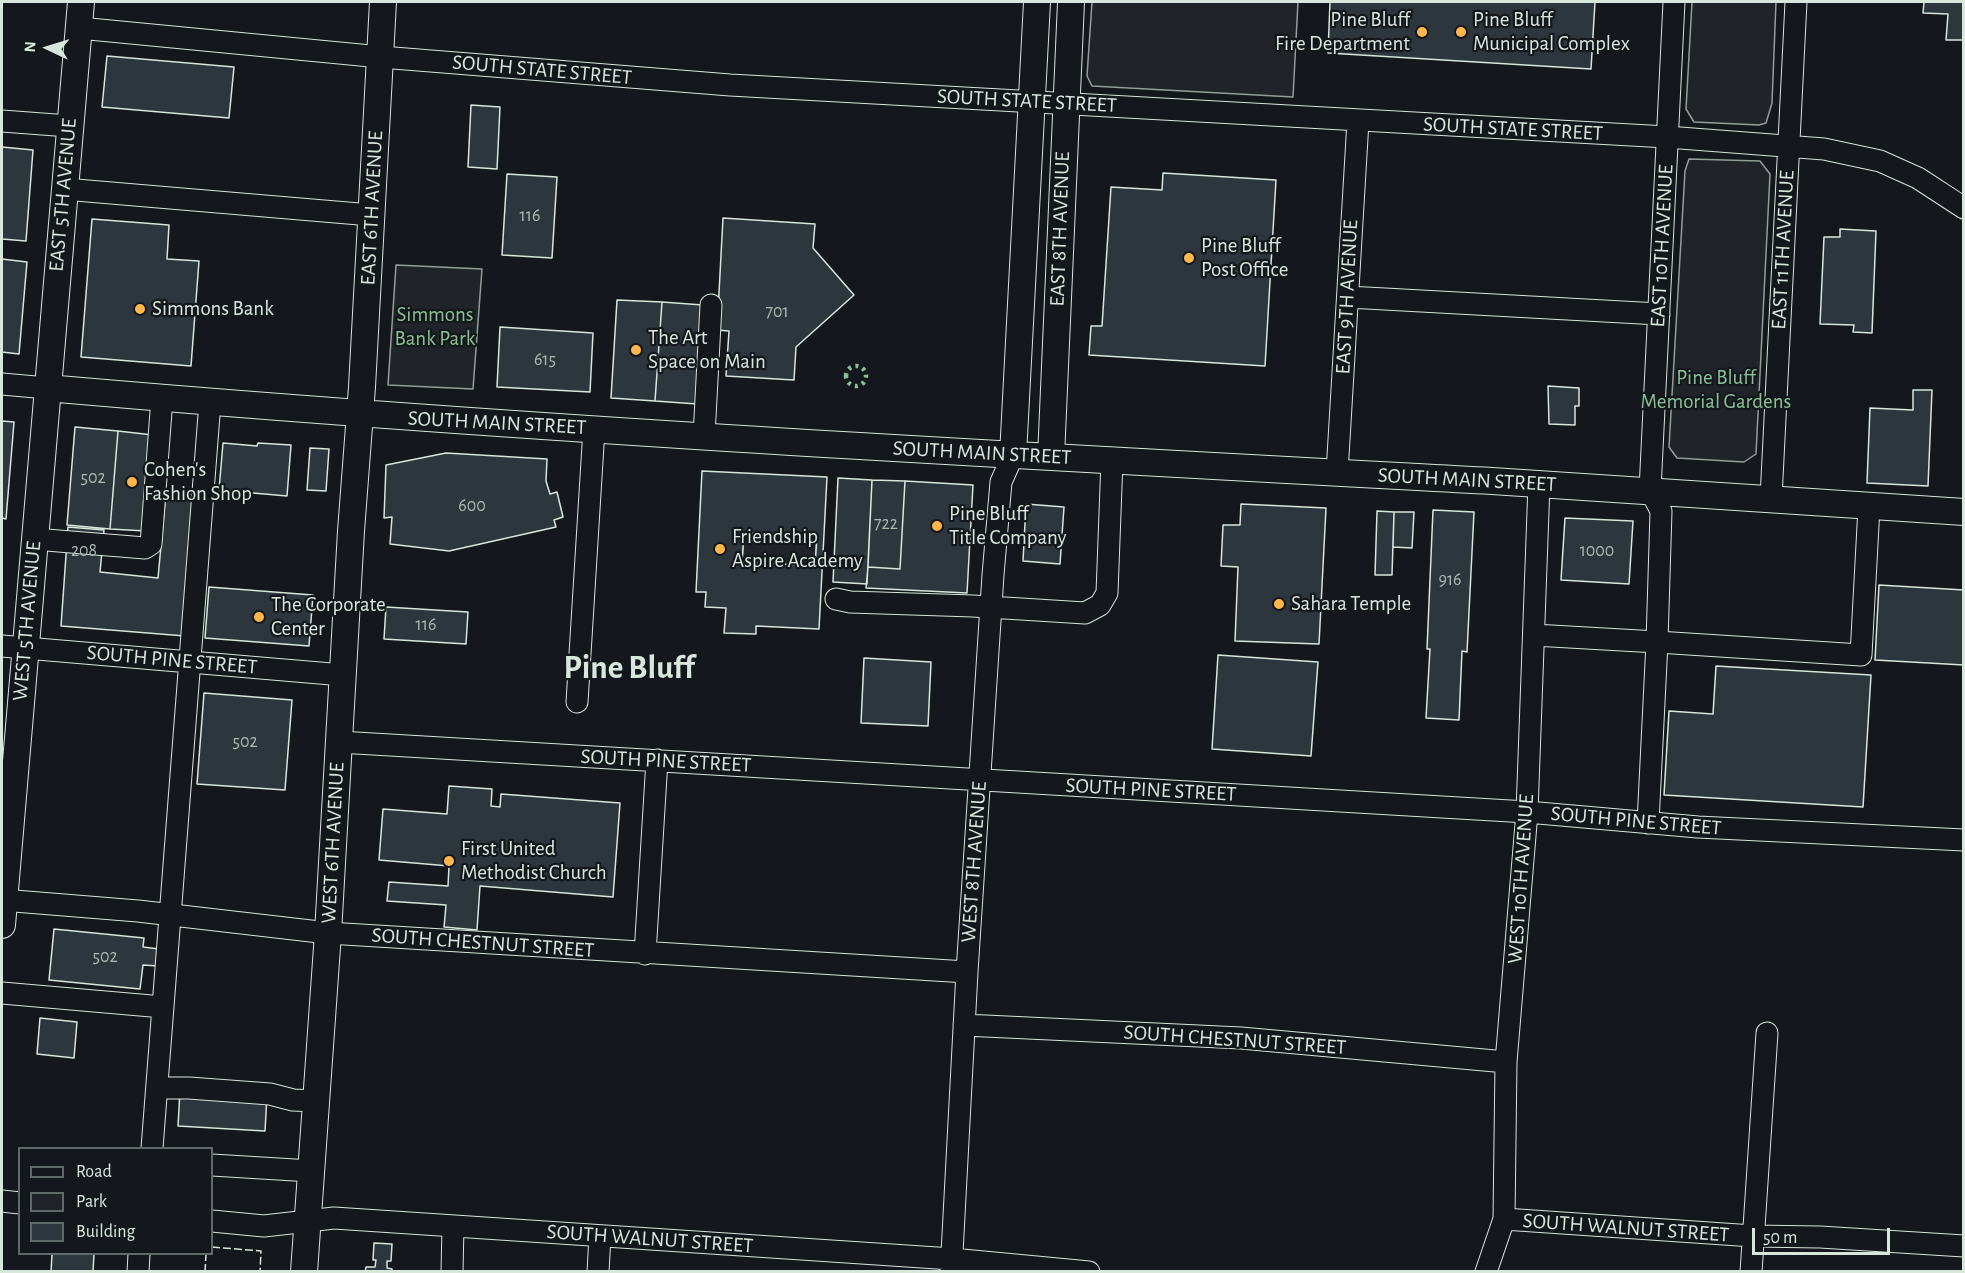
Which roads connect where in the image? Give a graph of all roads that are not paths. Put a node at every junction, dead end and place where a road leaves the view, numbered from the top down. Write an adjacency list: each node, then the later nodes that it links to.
1 (81, 2): 7 (main road, EAST 5TH AVENUE)
2 (383, 2): 8 (main road, EAST 6TH AVENUE)
3 (1037, 2): 9 (main road, EAST 8TH AVENUE)
4 (1071, 2): 10 (main road, EAST 8TH AVENUE)
5 (1674, 2): 14 (street, EAST 10TH AVENUE)
6 (1797, 2): 15 (street, EAST 11TH AVENUE)
7 (79, 28): 8 (street, SOUTH STATE STREET); 13 (main road, EAST 5TH AVENUE)
8 (381, 57): 9 (street, SOUTH STATE STREET); 18 (main road, EAST 6TH AVENUE)
9 (1032, 101): 10 (street, SOUTH STATE STREET); 29 (main road, EAST 8TH AVENUE)
10 (1066, 104): 12 (street, SOUTH STATE STREET); 30 (main road, EAST 8TH AVENUE)
11 (2, 121): 13 (street)
12 (1358, 121): 14 (street, SOUTH STATE STREET); 19 (street, EAST 9TH AVENUE)
13 (69, 126): 16 (main road, EAST 5TH AVENUE)
14 (1667, 137): 15 (street, SOUTH STATE STREET); 21 (street, EAST 10TH AVENUE)
15 (1789, 147): 17 (street, SOUTH STATE STREET); 35 (street, EAST 11TH AVENUE)
16 (64, 189): 18 (street); 23 (main road, EAST 5TH AVENUE)
17 (1964, 208)
18 (371, 215): 26 (main road, EAST 6TH AVENUE)
19 (1348, 297): 21 (street); 32 (street, EAST 9TH AVENUE)
20 (711, 304): 28 (street)
21 (1659, 314): 34 (street, EAST 10TH AVENUE)
22 (2, 384): 23 (street, SOUTH MAIN STREET)
23 (47, 388): 24 (main road, SOUTH MAIN STREET); 38 (main road, WEST 5TH AVENUE)
24 (162, 398): 25 (main road, SOUTH MAIN STREET); 38 (street)
25 (210, 402): 26 (main road, SOUTH MAIN STREET); 44 (street)
26 (360, 414): 27 (main road, SOUTH MAIN STREET); 45 (main road, WEST 6TH AVENUE)
27 (594, 429): 28 (main road, SOUTH MAIN STREET); 46 (street)
28 (704, 436): 29 (main road, SOUTH MAIN STREET)
29 (1013, 455): 30 (main road, SOUTH MAIN STREET); 40 (street, WEST 8TH AVENUE)
30 (1051, 457): 31 (main road, SOUTH MAIN STREET)
31 (1112, 460): 32 (main road, SOUTH MAIN STREET); 40 (street)
32 (1337, 473): 33 (main road, SOUTH MAIN STREET)
33 (1539, 484): 34 (main road, SOUTH MAIN STREET); 41 (street, WEST 10TH AVENUE)
34 (1650, 490): 35 (main road, SOUTH MAIN STREET); 42 (street)
35 (1771, 498): 36 (main road, SOUTH MAIN STREET)
36 (1869, 507): 37 (main road, SOUTH MAIN STREET); 42 (street)
37 (1964, 512)
38 (34, 539): 43 (main road, WEST 5TH AVENUE)
39 (836, 599): 40 (street)
40 (990, 607): 49 (street, WEST 8TH AVENUE)
41 (1534, 634): 42 (street); 50 (street, WEST 10TH AVENUE)
42 (1657, 642): 51 (street)
43 (14, 646): 44 (street, SOUTH PINE STREET); 53 (main road, WEST 5TH AVENUE)
44 (189, 662): 45 (street, SOUTH PINE STREET); 54 (street)
45 (343, 675): 47 (main road, WEST 6TH AVENUE)
46 (578, 702)
47 (339, 742): 48 (street, SOUTH PINE STREET); 56 (main road, WEST 6TH AVENUE)
48 (657, 760): 49 (street, SOUTH PINE STREET); 57 (street)
49 (979, 780): 50 (street, SOUTH PINE STREET); 58 (street, WEST 8TH AVENUE)
50 (1527, 812): 51 (street, SOUTH PINE STREET); 63 (street, WEST 10TH AVENUE)
51 (1648, 823): 52 (street, SOUTH PINE STREET)
52 (1964, 840)
53 (3, 900): 54 (street, SOUTH CHESTNUT STREET); 55 (main road, WEST 5TH AVENUE)
54 (170, 915): 56 (street, SOUTH CHESTNUT STREET); 60 (street)
55 (2, 925)
56 (328, 933): 57 (street, SOUTH CHESTNUT STREET); 65 (main road, WEST 6TH AVENUE)
57 (645, 954): 58 (street, SOUTH CHESTNUT STREET)
58 (966, 972): 61 (street, WEST 8TH AVENUE)
59 (2, 993): 60 (street)
60 (163, 1007): 64 (street)
61 (964, 1025): 63 (street, SOUTH CHESTNUT STREET); 79 (street, WEST 8TH AVENUE)
62 (1767, 1033): 76 (street)
63 (1506, 1062): 71 (street, WEST 10TH AVENUE)
64 (157, 1088): 65 (street); 66 (street)
65 (316, 1101): 68 (main road, WEST 6TH AVENUE)
66 (153, 1147)
67 (213, 1165): 68 (street)
68 (311, 1171): 73 (main road, WEST 6TH AVENUE)
69 (2, 1201): 70 (street)
70 (18, 1203)
71 (1504, 1219): 76 (street, SOUTH WALNUT STREET); 85 (street, WEST 10TH AVENUE)
72 (213, 1221): 73 (street, SOUTH WALNUT STREET)
73 (308, 1222): 74 (street, SOUTH WALNUT STREET); 81 (main road, WEST 6TH AVENUE)
74 (453, 1226): 75 (street, SOUTH WALNUT STREET); 82 (street)
75 (600, 1236): 79 (street, SOUTH WALNUT STREET); 83 (street)
76 (1753, 1236): 77 (street, SOUTH WALNUT STREET); 86 (street)
77 (1964, 1246)
78 (140, 1255): 80 (street)
79 (952, 1265): 84 (street, SOUTH WALNUT STREET)
80 (138, 1272)
81 (304, 1272)
82 (452, 1272)
83 (598, 1272)
84 (1089, 1272)
85 (1486, 1272)
86 (1751, 1272)

